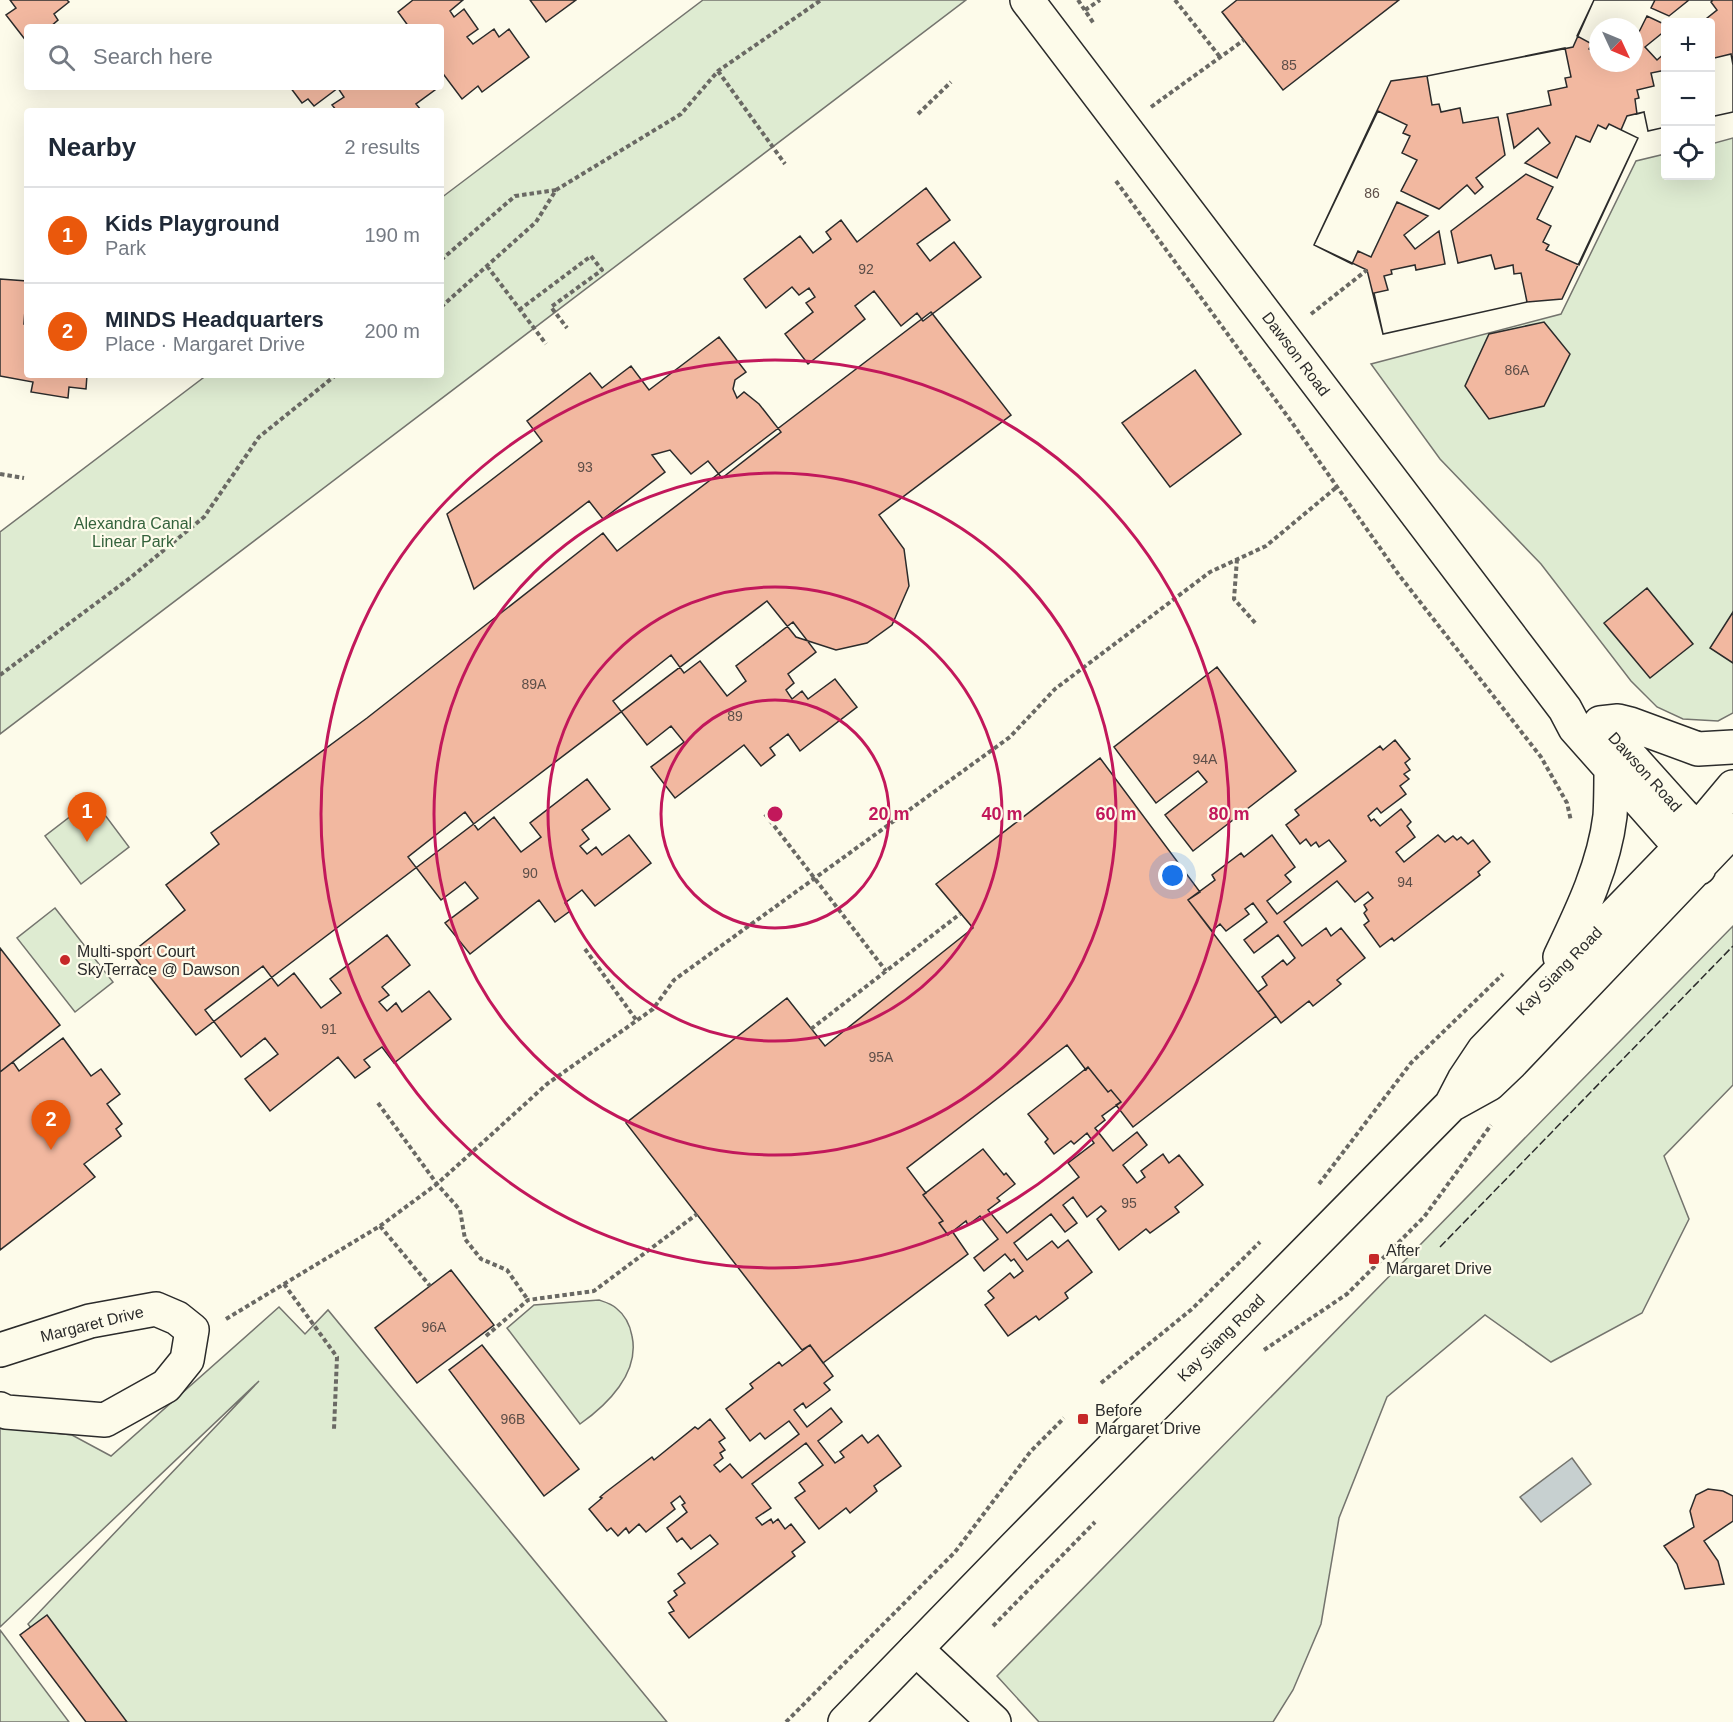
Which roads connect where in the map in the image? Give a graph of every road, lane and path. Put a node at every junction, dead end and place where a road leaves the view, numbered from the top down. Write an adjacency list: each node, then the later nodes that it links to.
1 (821, 0): 8 (path)
2 (1027, 0): 30 (street, Dawson Road)
3 (1100, 0): 5 (path)
4 (1174, 0): 7 (path)
5 (1085, 10)
6 (1244, 40): 7 (path)
7 (1220, 57): 10 (path)
8 (718, 71): 12 (path); 14 (path)
9 (951, 82): 11 (path)
10 (1151, 108)
11 (918, 114)
12 (785, 164)
13 (1111, 175): 26 (path)
14 (556, 190): 15 (path); 16 (path)
15 (444, 257)
16 (487, 266): 18 (path); 19 (path)
17 (1367, 270): 20 (path)
18 (444, 304)
19 (519, 310): 21 (path); 22 (path)
20 (1303, 320)
21 (567, 328)
22 (546, 344)
23 (332, 378): 29 (path)
24 (0, 474): 25 (path)
25 (24, 478)
26 (1338, 486): 27 (path); 36 (path)
27 (1237, 559): 28 (path); 38 (path)
28 (1257, 625)
29 (1, 673)
30 (1565, 709): 31 (street, Dawson Road); 33 (street, Dawson Road)
31 (1600, 723): 32 (street); 37 (street, Dawson Road)
32 (1733, 747)
33 (1611, 769): 37 (street, Dawson Road); 43 (street)
34 (1733, 787): 37 (street)
35 (765, 814): 38 (path)
36 (1572, 824)
37 (1705, 845): 43 (street, Kay Siang Road); 47 (street, Kay Siang Road)
38 (813, 879): 42 (path); 44 (path)
39 (960, 914): 42 (path)
40 (585, 948): 44 (path)
41 (1510, 968): 50 (path)
42 (886, 971): 45 (path)
43 (1549, 981): 47 (street, Kay Siang Road)
44 (637, 1020): 49 (path)
45 (812, 1029)
46 (378, 1103): 49 (path)
47 (1451, 1105): 67 (street, Kay Siang Road)
48 (1497, 1119): 60 (path)
49 (437, 1184): 52 (path); 56 (path)
50 (1314, 1190)
51 (697, 1214): 56 (path)
52 (380, 1226): 54 (path); 55 (path)
53 (1265, 1238): 61 (path)
54 (284, 1284): 57 (path); 64 (path)
55 (430, 1286)
56 (528, 1300): 58 (path)
57 (192, 1330): 59 (street, Margaret Drive); 62 (street)
58 (486, 1336)
59 (0, 1350)
60 (1263, 1350)
61 (1101, 1383)
62 (0, 1409)
63 (1064, 1419): 68 (path)
64 (334, 1429)
65 (1095, 1522): 66 (path)
66 (986, 1633)
67 (916, 1649): 69 (street, Kay Siang Road); 70 (street)
68 (786, 1722)
69 (845, 1722)
70 (994, 1722)

